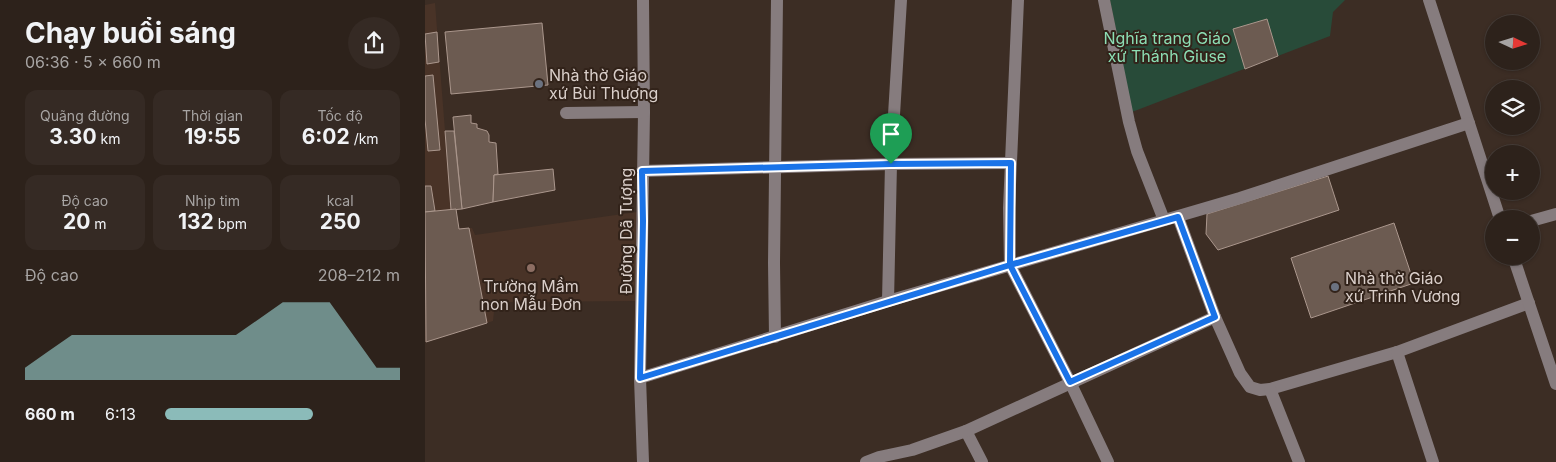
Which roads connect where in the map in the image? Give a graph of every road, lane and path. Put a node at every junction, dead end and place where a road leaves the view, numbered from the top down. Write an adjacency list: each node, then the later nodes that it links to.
1 (643, 0): 7 (street, Đường Dã Tượng)
2 (777, 0): 12 (street)
3 (901, 0): 11 (street)
4 (1018, 0): 10 (street)
5 (1104, 0): 18 (street)
6 (1429, 0): 9 (street)
7 (644, 112): 8 (street); 13 (street, Đường Dã Tượng)
8 (566, 113)
9 (1469, 124): 14 (street); 16 (street)
10 (1011, 163): 11 (street); 19 (street)
11 (891, 164): 12 (street); 21 (street)
12 (775, 168): 13 (street); 24 (street)
13 (642, 171): 26 (street, Đường Dã Tượng)
14 (1497, 210)
15 (1556, 214): 17 (street)
16 (1178, 217): 18 (street); 23 (street)
17 (1540, 218)
18 (1164, 220): 19 (street)
19 (1010, 265): 21 (street); 27 (street)
20 (1516, 265): 22 (street)
21 (888, 302): 24 (street)
22 (1529, 303): 25 (street); 28 (street)
23 (1215, 317): 27 (street); 29 (street)
24 (775, 337): 26 (street)
25 (1397, 352): 29 (street); 36 (street)
26 (640, 378): 31 (street, Đường Dã Tượng)
27 (1070, 382): 30 (street); 34 (street)
28 (1556, 384)
29 (1270, 389): 35 (street)
30 (966, 431): 32 (street); 33 (street)
31 (643, 462)
32 (866, 462)
33 (982, 462)
34 (1108, 462)
35 (1299, 462)
36 (1433, 462)

